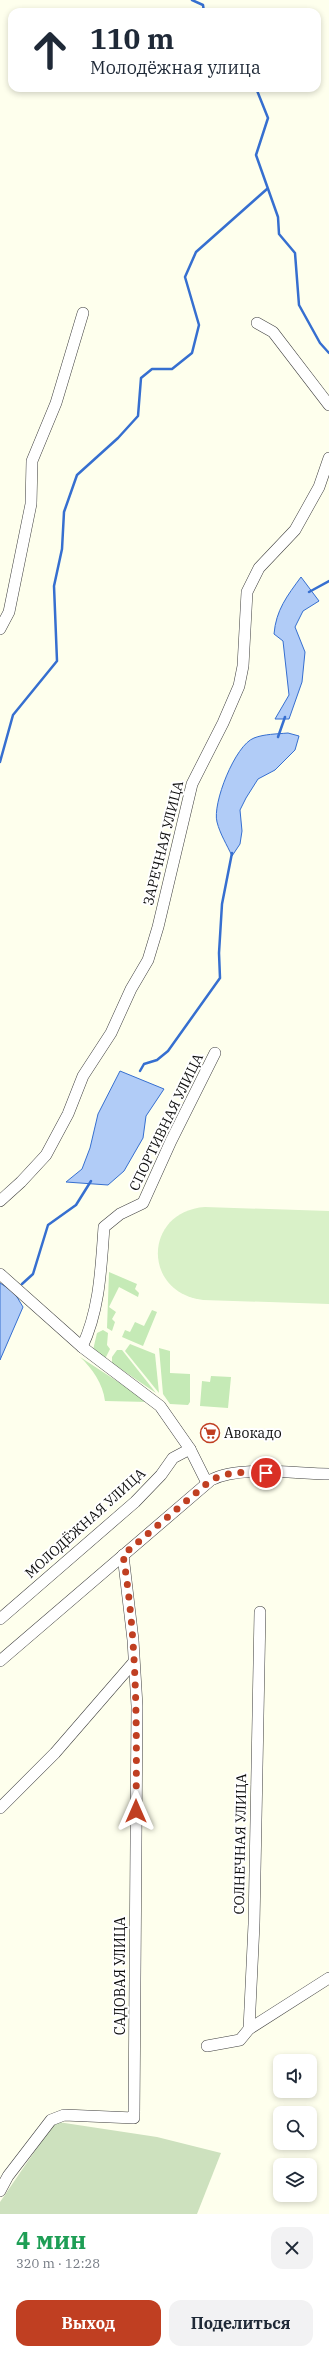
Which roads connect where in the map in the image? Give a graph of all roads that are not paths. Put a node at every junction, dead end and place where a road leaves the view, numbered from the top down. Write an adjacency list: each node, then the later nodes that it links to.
1 (83, 313): 5 (street)
2 (256, 323): 3 (street)
3 (329, 405)
4 (329, 458): 7 (street, ЗАРЕЧНАЯ УЛИЦА)
5 (0, 629)
6 (215, 1053): 9 (street, СПОРТИВНАЯ УЛИЦА)
7 (0, 1201)
8 (0, 1274): 9 (street)
9 (82, 1346): 10 (street)
10 (190, 1449): 12 (street); 15 (street, МОЛОДЁЖНАЯ УЛИЦА)
11 (329, 1474): 12 (street)
12 (207, 1483): 13 (street)
13 (123, 1555): 16 (street); 17 (street)
14 (260, 1612): 20 (street, СОЛНЕЧНАЯ УЛИЦА)
15 (0, 1619)
16 (0, 1661)
17 (133, 1663): 18 (street); 22 (street, САДОВАЯ УЛИЦА)
18 (0, 1808)
19 (329, 1978): 20 (street)
20 (249, 2030): 21 (street)
21 (207, 2046)
22 (0, 2191)

